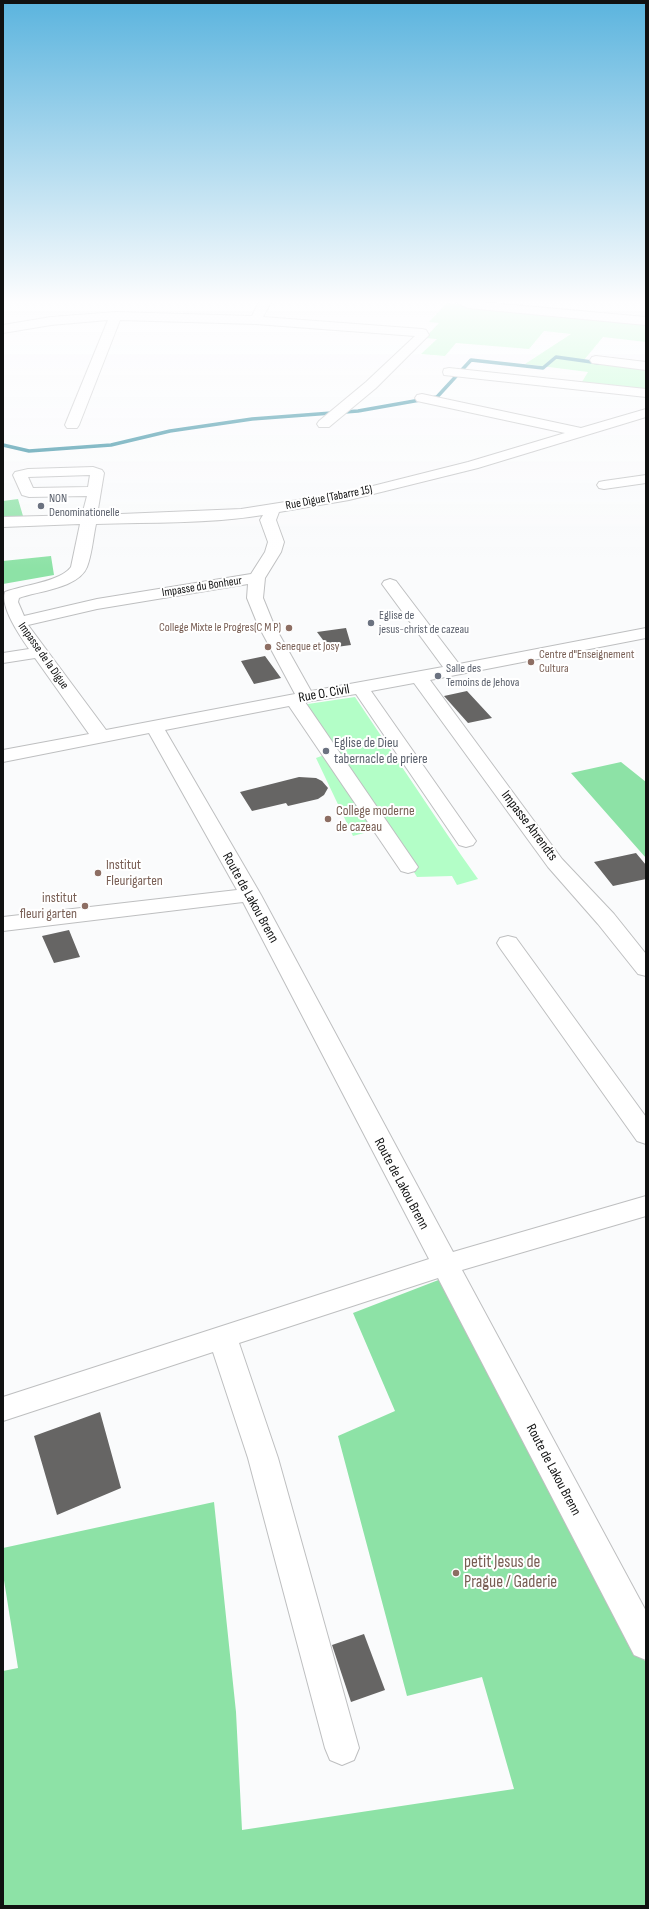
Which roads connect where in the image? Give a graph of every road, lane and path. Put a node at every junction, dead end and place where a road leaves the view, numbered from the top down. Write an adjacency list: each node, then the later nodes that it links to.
1 (86, 391): 9 (street)
2 (363, 391): 8 (street)
3 (628, 391): 4 (street)
4 (646, 393)
5 (422, 398): 11 (street)
6 (646, 413): 7 (street, Rue Digue (Tabarre 15))
7 (632, 417): 10 (street); 11 (street, Rue Digue (Tabarre 15))
8 (324, 424)
9 (72, 425)
10 (646, 427)
11 (580, 433): 15 (street, Rue Digue (Tabarre 15))
12 (646, 479): 13 (street)
13 (604, 485)
14 (95, 491): 14 (street); 16 (street)
15 (273, 509): 16 (street, Rue Digue (Tabarre 15)); 18 (street)
16 (88, 519): 17 (street, Rue Digue (Tabarre 15)); 20 (street, Impasse de la Digue)
17 (3, 522)
18 (257, 578): 20 (street, Impasse du Bonheur); 27 (street, Impasse du Bonheur)
19 (390, 584): 24 (street)
20 (18, 622): 22 (street, Impasse de la Digue)
21 (646, 634): 24 (street, Rue O. Civil)
22 (40, 652): 23 (street); 29 (street, Impasse de la Digue)
23 (3, 658)
24 (454, 670): 25 (street, Rue O. Civil)
25 (420, 677): 26 (street, Rue O. Civil); 36 (street, Impasse Ahrendts)
26 (360, 687): 27 (street, Rue O. Civil); 31 (street)
27 (300, 698): 28 (street, Rue O. Civil); 32 (street, Impasse du Bonheur)
28 (154, 726): 29 (street, Rue O. Civil); 33 (street, Route de Lakou Brenn)
29 (101, 737): 30 (street, Rue O. Civil)
30 (3, 756)
31 (466, 841)
32 (408, 867)
33 (250, 895): 34 (street); 39 (street, Route de Lakou Brenn)
34 (3, 924)
35 (508, 943): 37 (street)
36 (646, 969)
37 (646, 1135)
38 (646, 1206): 39 (street)
39 (444, 1265): 40 (street); 42 (street, Route de Lakou Brenn)
40 (223, 1338): 41 (street); 43 (street)
41 (3, 1410)
42 (646, 1644)
43 (342, 1748)

